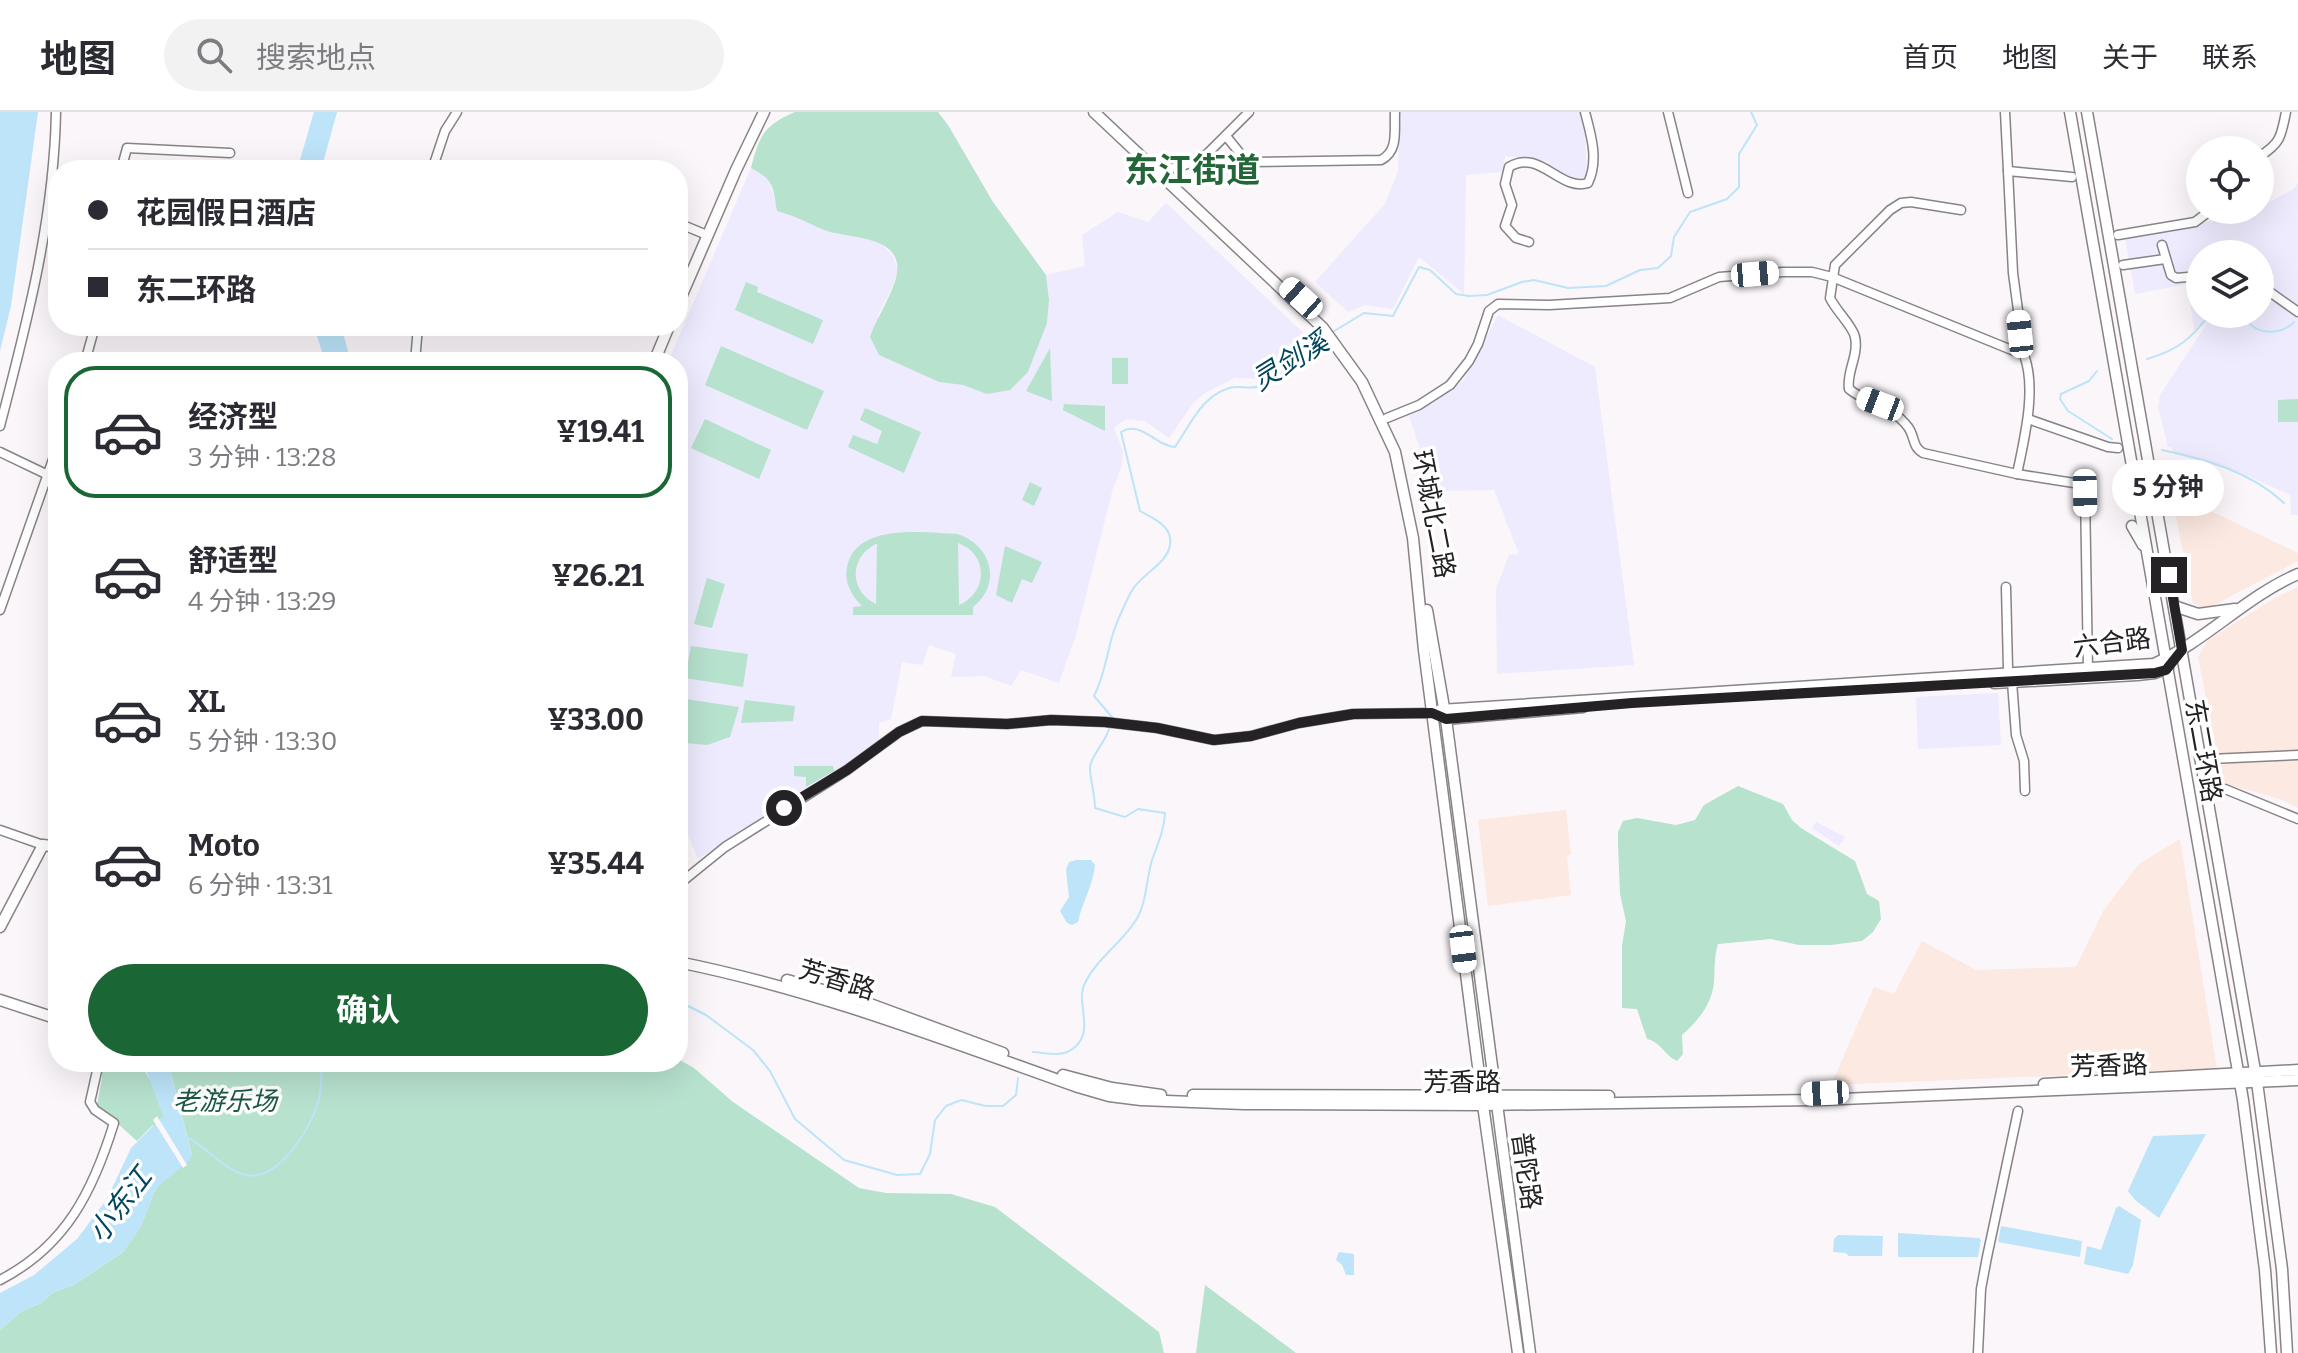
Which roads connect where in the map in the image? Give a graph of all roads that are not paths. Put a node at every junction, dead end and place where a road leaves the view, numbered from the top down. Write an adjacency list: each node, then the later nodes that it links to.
1 (56, 112): 17 (street)
2 (457, 112): 19 (street)
3 (764, 112): 28 (main road)
4 (1094, 112): 21 (main road)
5 (1102, 112): 21 (main road)
6 (1249, 112): 14 (street)
7 (1395, 112): 14 (street)
8 (1585, 112): 30 (street)
9 (1668, 112): 23 (street)
10 (2005, 112): 20 (street)
11 (2070, 112): 51 (main road, 东二环路)
12 (2087, 112): 49 (main road, 东二环路)
13 (2286, 112): 15 (street)
14 (1226, 136): 21 (street)
15 (2274, 148)
16 (230, 153): 18 (street)
17 (53, 160)
18 (124, 160)
19 (435, 160)
20 (2008, 171): 22 (street); 40 (street)
21 (1163, 172): 39 (main road)
22 (2072, 177)
23 (1688, 193)
24 (48, 209): 43 (street)
25 (1961, 210): 34 (street)
26 (2186, 224): 29 (street)
27 (688, 227): 28 (street)
28 (707, 235): 36 (main road)
29 (2118, 235)
30 (1529, 242)
31 (2162, 245): 32 (street)
32 (2165, 259): 33 (street); 35 (street)
33 (2123, 265)
34 (1832, 277): 40 (street); 41 (street); 46 (street)
35 (2186, 277)
36 (688, 280)
37 (2274, 295): 38 (street)
38 (2298, 312)
39 (1338, 343): 41 (main road, 环城北二路); 61 (main road, 环城北二路)
40 (2024, 355): 42 (street)
41 (1387, 418): 62 (main road, 环城北二路)
42 (2028, 419): 44 (street); 46 (street)
43 (0, 426)
44 (2118, 448)
45 (0, 452): 47 (street)
46 (2017, 474): 59 (street)
47 (48, 475): 56 (street)
48 (2162, 484): 49 (main road)
49 (2158, 514): 55 (main road, 东二环路)
50 (2132, 526): 51 (main road)
51 (2146, 550): 58 (main road, 东二环路)
52 (2298, 574): 54 (main road)
53 (2006, 587): 60 (street)
54 (2245, 605): 55 (main road); 57 (main road, 六合路)
55 (2174, 606): 57 (main road, 东二环路)
56 (0, 610)
57 (2182, 650): 58 (main road, 六合路); 65 (main road, 东二环路)
58 (2165, 665): 59 (main road, 六合路); 60 (main road, 六合路); 84 (main road, 东二环路)
59 (2088, 669): 60 (main road, 六合路)
60 (2011, 678): 62 (main road, 六合路); 66 (street)
61 (1432, 713): 62 (main road, 六合路); 72 (street); 87 (main road, 普陀路)
62 (1445, 714): 86 (main road, 普陀路)
63 (2298, 755): 64 (street)
64 (2210, 759)
65 (2205, 790): 67 (street); 83 (main road, 东二环路)
66 (2025, 791)
67 (2298, 819)
68 (0, 832): 69 (street)
69 (39, 846): 70 (main road); 71 (main road); 73 (main road); 74 (main road)
70 (48, 846)
71 (48, 850)
72 (688, 877)
73 (0, 915)
74 (0, 927)
75 (688, 958): 87 (main road, 芳香路)
76 (688, 964): 87 (main road, 芳香路)
77 (0, 1000): 79 (main road)
78 (0, 1007): 80 (main road)
79 (48, 1016)
80 (48, 1022)
81 (2298, 1070): 83 (main road)
82 (97, 1072): 89 (street)
83 (2261, 1077): 84 (main road, 芳香路); 85 (main road); 94 (main road, 东二环路)
84 (2239, 1079): 86 (main road, 芳香路); 93 (main road, 东二环路)
85 (2298, 1080)
86 (1494, 1100): 87 (main road, 芳香路); 91 (main road, 普陀路)
87 (1482, 1101): 90 (main road, 普陀路)
88 (2018, 1111): 92 (street)
89 (0, 1280)
90 (1518, 1353)
91 (1530, 1353)
92 (1978, 1353)
93 (2271, 1353)
94 (2287, 1353)

